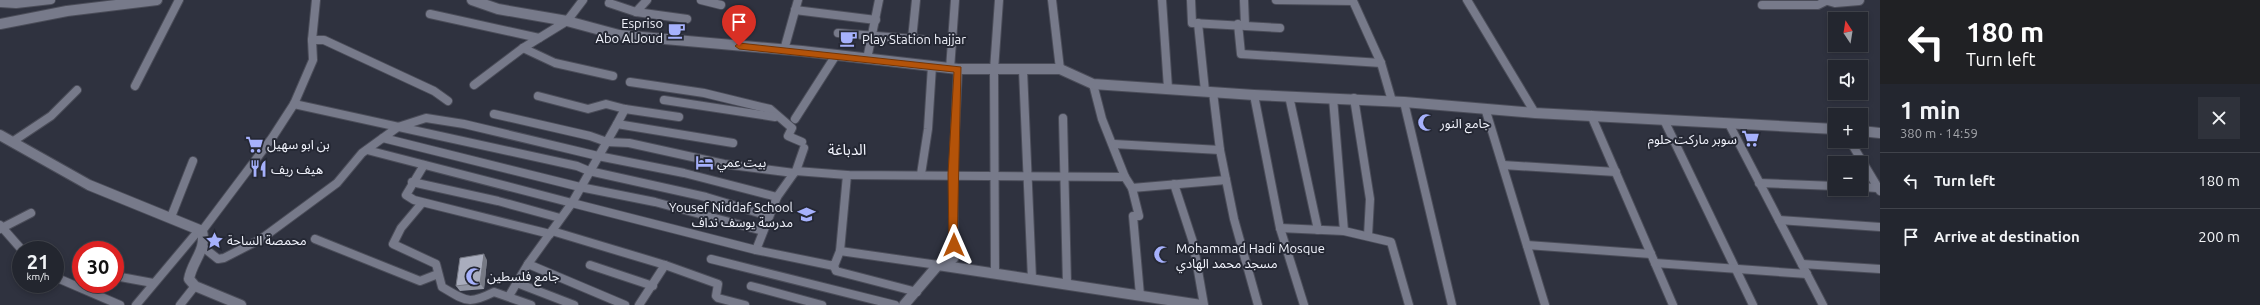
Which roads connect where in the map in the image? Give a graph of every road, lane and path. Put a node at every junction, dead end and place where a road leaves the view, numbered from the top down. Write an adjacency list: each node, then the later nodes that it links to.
1 (51, 0): 22 (street)
2 (157, 0): 33 (street)
3 (179, 0): 56 (street)
4 (316, 0): 40 (street)
5 (472, 0): 31 (street)
6 (583, 0): 31 (street)
7 (646, 0): 27 (street)
8 (701, 0): 24 (street)
9 (798, 0): 26 (street)
10 (879, 0): 30 (street)
11 (916, 0): 39 (street)
12 (955, 0): 48 (street)
13 (999, 0): 50 (street)
14 (1052, 0): 49 (street)
15 (1162, 0): 57 (street)
16 (1191, 0): 32 (street)
17 (1244, 0): 34 (street)
18 (1276, 0): 46 (street)
19 (1467, 0): 72 (street)
20 (1828, 0): 21 (street); 25 (street)
21 (1859, 0)
22 (0, 3)
23 (609, 3): 27 (street)
24 (722, 5)
25 (1762, 5)
26 (795, 10): 30 (street); 43 (street)
27 (636, 12): 29 (street)
28 (430, 14): 38 (street)
29 (687, 19)
30 (876, 20): 37 (street)
31 (567, 21): 38 (street); 43 (street)
32 (1198, 23): 34 (street); 59 (street)
33 (0, 24)
34 (1242, 25): 35 (street); 46 (street)
35 (1280, 28)
36 (838, 33): 37 (street)
37 (873, 36): 39 (street); 45 (street)
38 (539, 38): 42 (street)
39 (912, 39): 41 (street)
40 (312, 40): 66 (street); 69 (street)
41 (927, 40)
42 (523, 48): 52 (street); 55 (street)
43 (784, 50): 44 (street)
44 (836, 55): 45 (street); 78 (street)
45 (867, 59): 47 (street)
46 (1381, 63): 67 (street)
47 (932, 66): 48 (street); 102 (street)
48 (954, 69): 50 (street); 103 (street)
49 (1060, 69): 51 (street); 54 (street)
50 (994, 70): 51 (street); 105 (street)
51 (1023, 70): 106 (street)
52 (613, 76)
53 (630, 82): 76 (street)
54 (1093, 84): 57 (street); 91 (street)
55 (474, 85)
56 (135, 86)
57 (1168, 88): 59 (street)
58 (77, 90): 88 (street)
59 (1209, 92): 60 (street); 94 (street)
60 (1254, 95): 62 (street); 128 (street)
61 (538, 96): 71 (street)
62 (1289, 96): 63 (street); 130 (street)
63 (1333, 98): 64 (street); 132 (street)
64 (1354, 98): 67 (street); 134 (street)
65 (664, 100): 76 (street)
66 (448, 101)
67 (1392, 101): 68 (street)
68 (1404, 102): 70 (street); 185 (street)
69 (294, 104): 82 (street); 129 (street)
70 (1485, 108): 72 (street); 98 (street)
71 (625, 110): 75 (street); 80 (street)
72 (1535, 112): 74 (street)
73 (494, 114): 89 (street)
74 (1591, 115): 79 (street); 101 (street)
75 (679, 117)
76 (775, 117): 100 (street)
77 (1062, 118): 107 (street)
78 (795, 119)
79 (1664, 120): 81 (street); 150 (street)
80 (617, 124): 89 (street); 90 (street)
81 (1729, 124): 83 (street); 111 (street)
82 (398, 127): 87 (street); 95 (street); 99 (street)
83 (1828, 129)
84 (1868, 131): 85 (street)
85 (1880, 132)
86 (0, 135): 88 (street)
87 (383, 138): 93 (street); 114 (street)
88 (12, 142): 123 (street)
89 (607, 142): 95 (street); 100 (street)
90 (733, 143)
91 (1114, 144): 94 (street); 108 (street)
92 (1854, 148): 117 (street)
93 (367, 150): 97 (street); 138 (street)
94 (1220, 150): 109 (street)
95 (598, 156): 99 (street); 118 (street)
96 (194, 161): 123 (street)
97 (424, 165): 110 (street); 120 (street)
98 (1503, 165): 101 (street); 137 (street)
99 (589, 170): 114 (street); 122 (street)
100 (795, 172): 104 (street); 118 (street)
101 (1616, 172): 141 (street)
102 (922, 174): 103 (street); 104 (street)
103 (953, 174): 105 (street); 149 (street)
104 (847, 175): 140 (street)
105 (994, 175): 106 (street); 153 (street)
106 (1027, 176): 107 (street); 156 (street)
107 (1063, 176): 108 (street); 160 (street)
108 (1125, 178): 115 (street)
109 (1226, 180): 112 (street); 182 (street)
110 (412, 182): 119 (street); 124 (street)
111 (1759, 183): 113 (street); 125 (street)
112 (1174, 184): 115 (street); 181 (street)
113 (1828, 186)
114 (580, 187): 120 (street); 131 (street)
115 (1132, 188): 165 (street)
116 (1868, 188): 117 (street)
117 (1879, 190)
118 (778, 197): 122 (street)
119 (422, 203): 133 (street); 152 (street)
120 (572, 203): 124 (street); 139 (street)
121 (30, 213): 126 (street)
122 (769, 216): 131 (street)
123 (171, 217): 129 (street)
124 (560, 218): 133 (street)
125 (1779, 220): 127 (street); 145 (street)
126 (1, 227): 136 (street)
127 (1880, 227)
128 (1280, 228): 130 (street); 183 (street)
129 (201, 230): 138 (street); 159 (street)
130 (1318, 230): 132 (street)
131 (763, 231): 139 (street)
132 (1344, 231): 134 (street)
133 (551, 232): 144 (street); 147 (street)
134 (1368, 236): 184 (street)
135 (315, 239): 152 (street)
136 (14, 241)
137 (1527, 245): 141 (street); 186 (street)
138 (204, 248): 161 (street)
139 (756, 250): 148 (street)
140 (840, 251): 148 (street); 149 (street)
141 (1651, 254): 143 (street)
142 (711, 259): 179 (street)
143 (1655, 263): 150 (street); 187 (street)
144 (528, 264): 158 (street); 175 (street)
145 (1802, 264): 151 (street); 154 (street)
146 (590, 265): 162 (street)
147 (665, 265): 162 (street); 177 (street)
148 (834, 266): 164 (street)
149 (938, 266): 153 (street); 164 (street)
150 (1735, 269): 154 (street); 188 (street)
151 (1880, 269)
152 (438, 274): 166 (street)
153 (995, 274): 156 (street)
154 (1807, 274): 189 (street)
155 (124, 278): 159 (street)
156 (1032, 279): 160 (street)
157 (64, 281): 169 (street)
158 (517, 283): 166 (street); 174 (street)
159 (153, 284): 170 (street)
160 (1067, 284): 165 (street)
161 (195, 286): 171 (street); 172 (street)
162 (653, 286): 176 (street)
163 (751, 286): 178 (street)
164 (917, 292): 180 (street)
165 (1140, 295): 167 (street)
166 (509, 296): 168 (street)
167 (1172, 302): 181 (street)
168 (517, 303): 173 (street)
169 (120, 305)
170 (136, 305)
171 (180, 305)
172 (241, 305)
173 (531, 305)
174 (574, 305)
175 (625, 305)
176 (639, 305)
177 (745, 305)
178 (822, 305)
179 (895, 305)
180 (904, 305)
181 (1202, 305)
182 (1258, 305)
183 (1304, 305)
184 (1409, 305)
185 (1452, 305)
186 (1545, 305)
187 (1673, 305)
188 (1752, 305)
189 (1823, 305)

